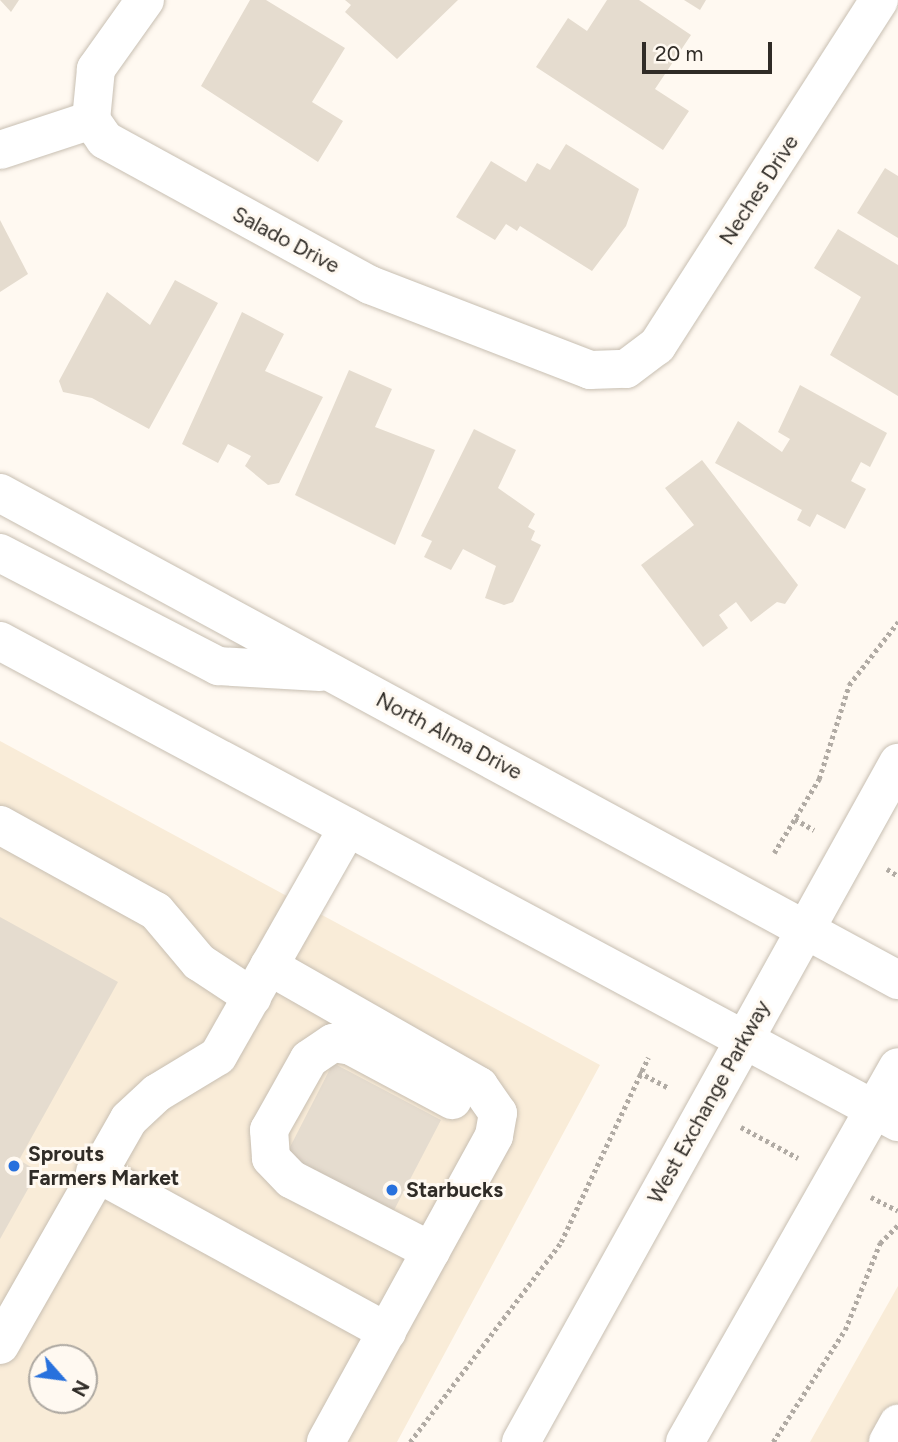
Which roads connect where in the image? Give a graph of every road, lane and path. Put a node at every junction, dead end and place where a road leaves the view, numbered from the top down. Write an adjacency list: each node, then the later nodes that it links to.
1 (145, 0): 3 (main road)
2 (879, 0): 5 (main road, Neches Drive)
3 (91, 120): 4 (main road); 5 (main road, Salado Drive)
4 (0, 150)
5 (626, 369)
6 (0, 493): 10 (main road, North Alma Drive)
7 (0, 553): 10 (main road)
8 (898, 622): 14 (path)
9 (0, 641): 13 (main road)
10 (332, 673): 15 (main road, North Alma Drive)
11 (898, 763): 15 (main road, West Exchange Parkway)
12 (0, 825): 17 (main road)
13 (348, 827): 17 (main road); 18 (main road)
14 (774, 853)
15 (806, 929): 16 (main road, North Alma Drive); 18 (main road, West Exchange Parkway)
16 (898, 980)
17 (261, 982): 24 (main road); 25 (main road)
18 (744, 1040): 22 (main road, West Exchange Parkway); 23 (main road)
19 (648, 1058): 21 (path)
20 (898, 1067): 23 (main road)
21 (639, 1072): 22 (path); 34 (path)
22 (706, 1108): 26 (path); 35 (main road, West Exchange Parkway)
23 (887, 1117): 26 (main road)
24 (496, 1130): 29 (main road); 29 (main road)
25 (95, 1172): 30 (main road); 31 (main road)
26 (838, 1179): 27 (path); 36 (main road)
27 (898, 1211)
28 (898, 1225): 37 (path)
29 (431, 1251): 30 (main road)
30 (387, 1332): 33 (main road)
31 (0, 1345)
32 (898, 1424): 38 (main road)
33 (326, 1442)
34 (410, 1442)
35 (522, 1442)
36 (685, 1442)
37 (773, 1442)
38 (888, 1442)

